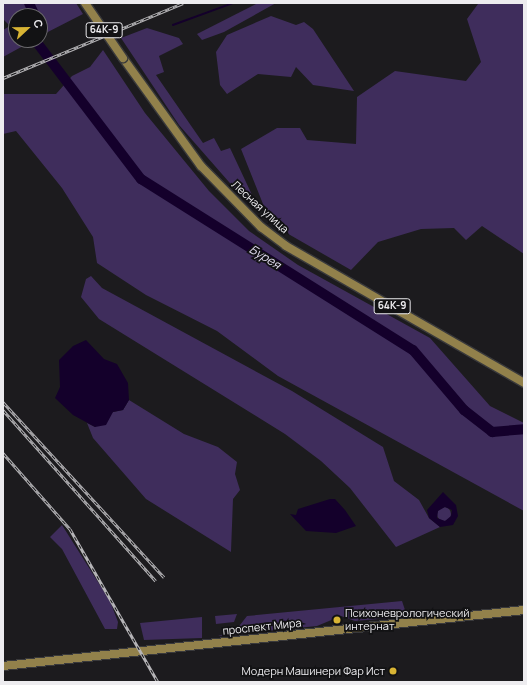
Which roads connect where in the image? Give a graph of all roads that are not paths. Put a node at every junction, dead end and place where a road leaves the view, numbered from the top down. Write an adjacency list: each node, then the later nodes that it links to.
1 (85, 3): 2 (main road, Лесная улица / 64К-9, bridge)
2 (524, 382)
3 (524, 610): 4 (main road, проспект Мира)
4 (3, 666)

